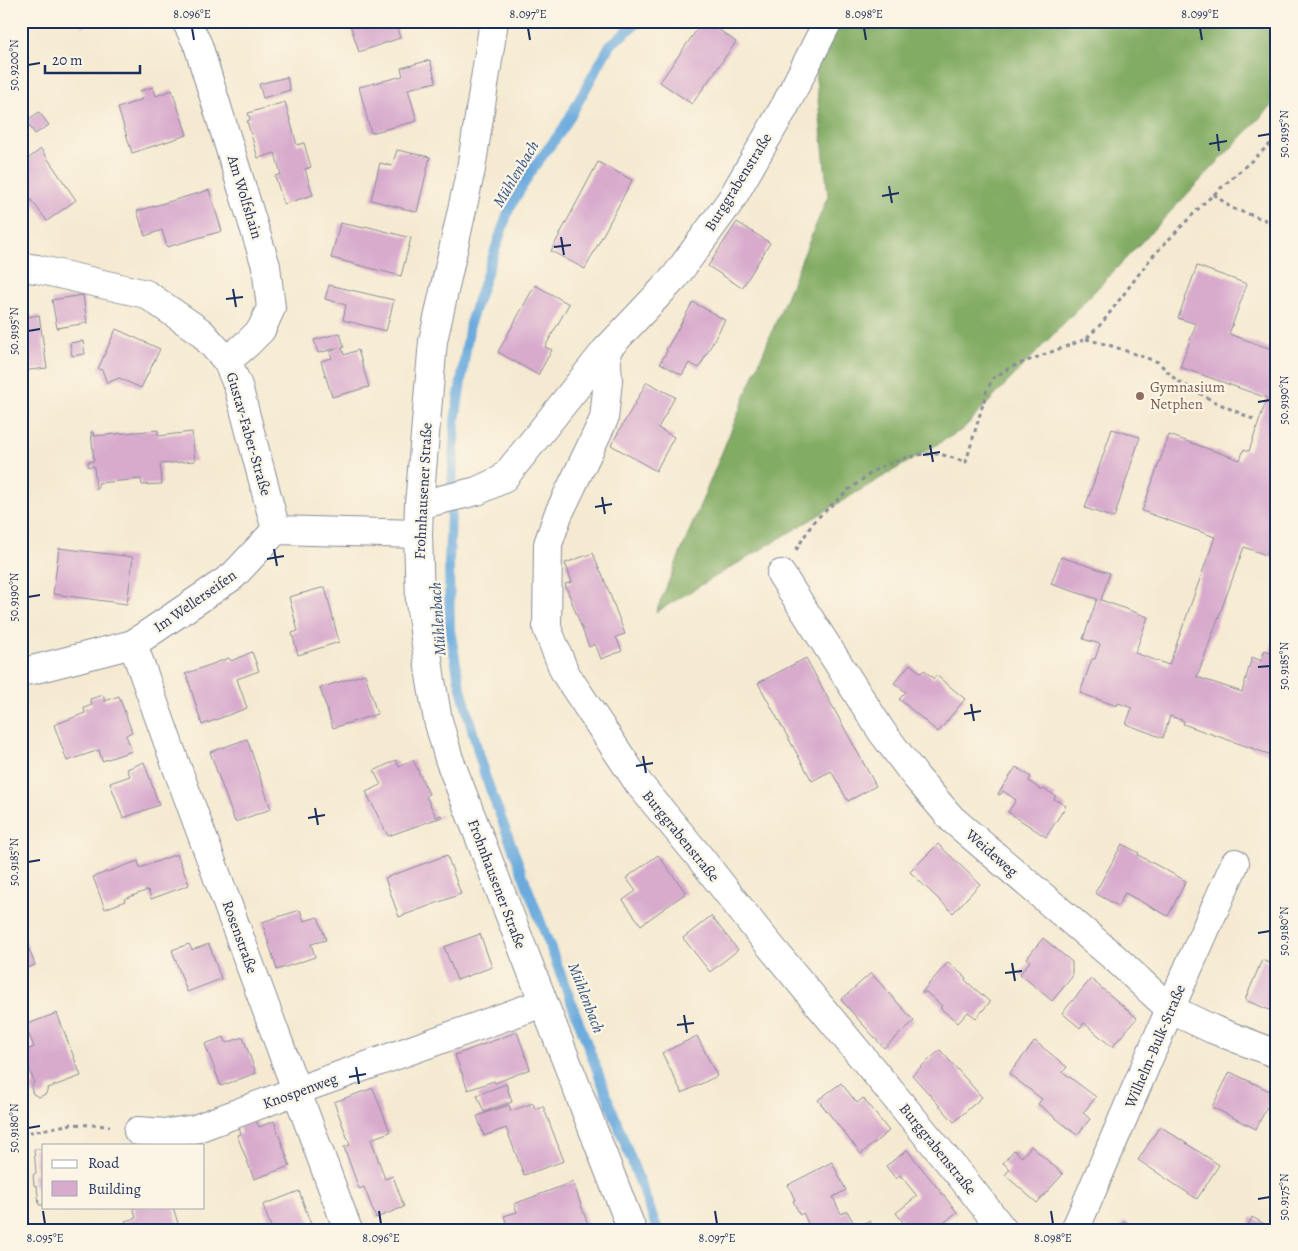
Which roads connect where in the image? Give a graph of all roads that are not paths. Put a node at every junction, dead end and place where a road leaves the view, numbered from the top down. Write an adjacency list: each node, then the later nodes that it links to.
1 (186, 21): 6 (street, Am Wolfshain)
2 (494, 21): 7 (street, Frohnhausener Straße)
3 (828, 21): 5 (street, Burggrabenstraße)
4 (21, 267): 6 (street, Gustav-Faber-Straße)
5 (606, 350): 7 (street, Burggrabenstraße); 21 (street, Burggrabenstraße)
6 (228, 361): 8 (street, Gustav-Faber-Straße)
7 (419, 505): 9 (street, Frohnhausener Straße)
8 (276, 530): 9 (street); 11 (street, Im Wellerseifen)
9 (418, 534): 14 (street, Frohnhausener Straße)
10 (781, 574): 15 (street, Weideweg)
11 (133, 644): 12 (street, Im Wellerseifen); 17 (street, Rosenstraße)
12 (21, 671)
13 (1235, 864): 15 (street, Wilhelm-Bulk-Straße)
14 (543, 1003): 17 (street, Knospenweg); 20 (street, Frohnhausener Straße)
15 (1170, 1009): 16 (street, Weideweg); 22 (street, Wilhelm-Bulk-Straße)
16 (1277, 1054)
17 (296, 1091): 18 (street, Knospenweg); 19 (street, Rosenstraße)
18 (138, 1131)
19 (348, 1230)
20 (632, 1230)
21 (1003, 1230)
22 (1075, 1230)

